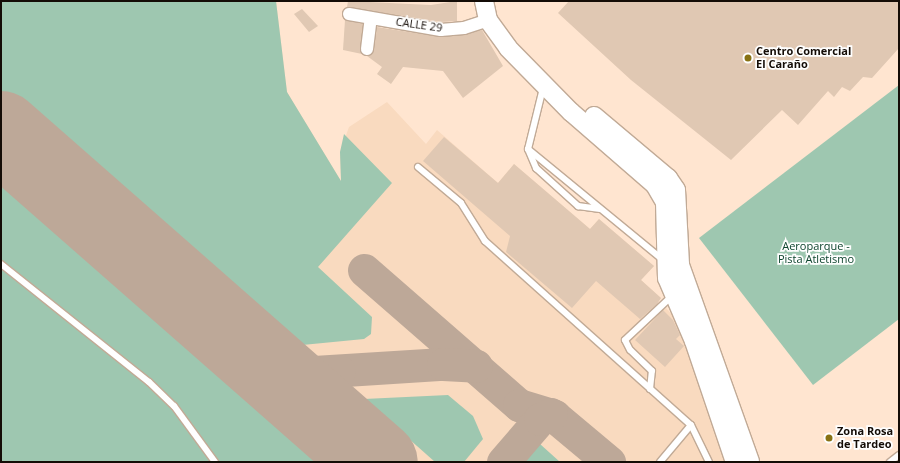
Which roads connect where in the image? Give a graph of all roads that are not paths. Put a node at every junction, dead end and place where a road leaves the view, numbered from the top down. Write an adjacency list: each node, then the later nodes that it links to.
1 (484, 1): 4 (main road)
2 (348, 14): 3 (street, CALLE 29)
3 (371, 18): 4 (street, CALLE 29); 5 (street)
4 (488, 20): 6 (main road)
5 (367, 49)
6 (548, 88): 7 (lane); 10 (main road); 20 (main road)
7 (528, 149): 9 (lane); 9 (lane)
8 (418, 167): 13 (lane)
9 (600, 209): 10 (lane)
10 (665, 262): 12 (main road)
11 (1, 264): 16 (lane)
12 (673, 295): 13 (lane); 19 (main road)
13 (650, 389): 14 (lane)
14 (691, 425): 17 (lane); 18 (lane)
15 (899, 454): 21 (lane)
16 (215, 462)
17 (660, 462)
18 (709, 462)
19 (735, 462)
20 (750, 462)
21 (890, 462)

